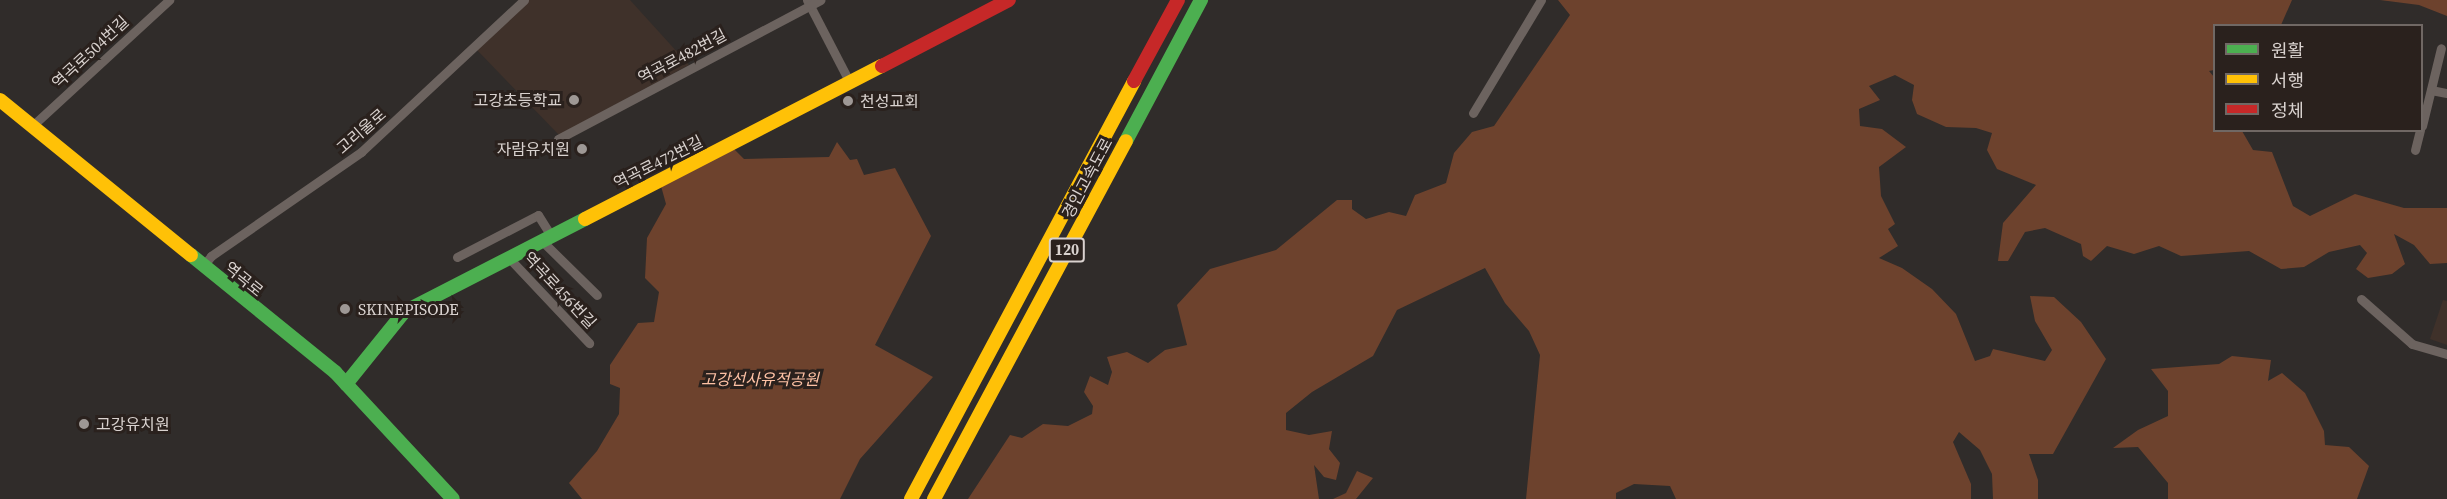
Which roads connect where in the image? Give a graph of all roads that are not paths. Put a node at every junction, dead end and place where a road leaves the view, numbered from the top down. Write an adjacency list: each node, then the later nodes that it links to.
1 (168, 0): 16 (street, 역곡로504번길)
2 (524, 0): 23 (street, 고리울로)
3 (821, 0): 8 (street, 역곡로482번길)
4 (1009, 0): 10 (main road, 역곡로472번길)
5 (1178, 0): 30 (main road, 경인고속도로 / 120)
6 (1201, 0): 31 (main road, 경인고속도로 / 120)
7 (1541, 0): 14 (street)
8 (808, 3): 10 (street); 18 (street, 역곡로482번길)
9 (2441, 48): 11 (street)
10 (849, 81): 20 (main road, 역곡로472번길)
11 (2431, 90): 12 (street); 15 (street)
12 (2447, 93)
13 (0, 100): 16 (main road, 역곡로)
14 (1473, 113)
15 (2423, 119)
16 (31, 127): 23 (main road, 역곡로)
17 (2420, 132): 19 (street)
18 (558, 140)
19 (2415, 150)
20 (546, 239): 21 (street, 역곡로456번길); 22 (main road, 역곡로472번길); 24 (street, 역곡로456번길)
21 (457, 257)
22 (509, 258): 26 (street, 역곡로456번길); 28 (main road, 역곡로472번길)
23 (202, 266): 28 (main road, 역곡로)
24 (597, 296)
25 (2361, 299): 27 (street)
26 (589, 344)
27 (2447, 354)
28 (346, 384): 29 (main road, 역곡로)
29 (453, 499)
30 (911, 499)
31 (933, 499)

